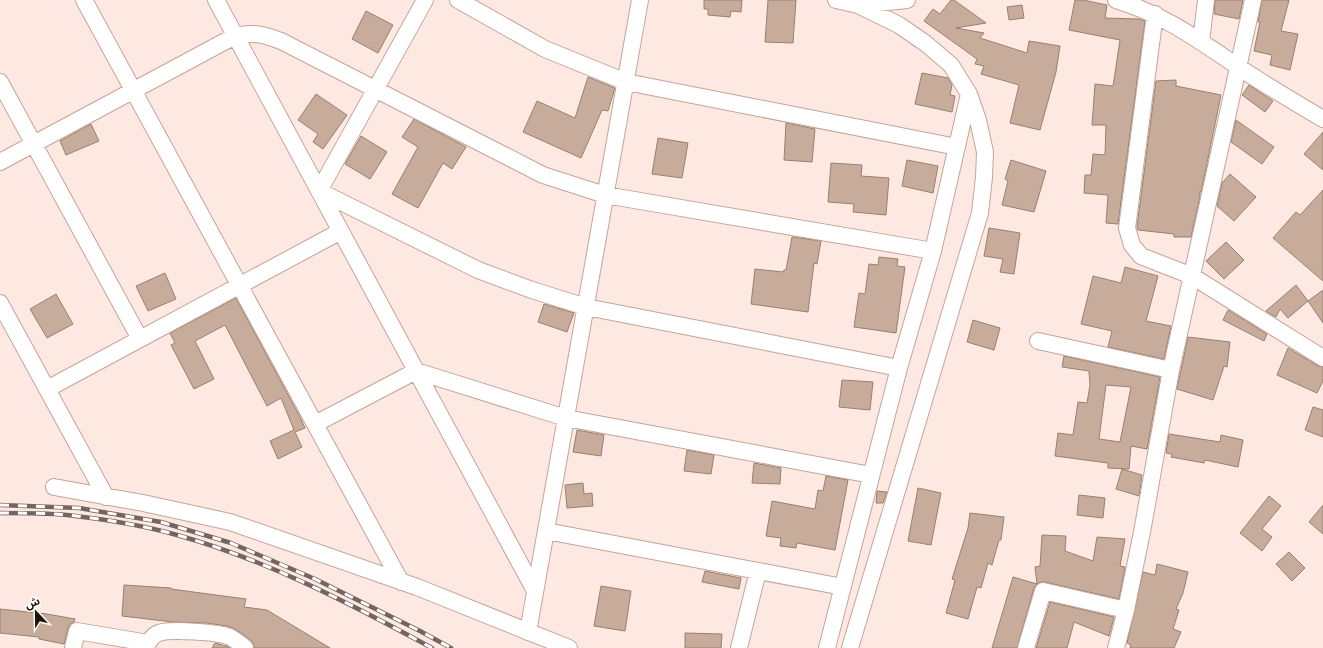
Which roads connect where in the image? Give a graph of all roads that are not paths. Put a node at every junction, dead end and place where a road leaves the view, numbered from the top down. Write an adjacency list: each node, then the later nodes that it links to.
1 (84, 0): 19 (street)
2 (216, 0): 13 (street)
3 (425, 0): 18 (street)
4 (458, 0): 17 (street)
5 (640, 0): 17 (street)
6 (836, 0): 11 (street)
7 (907, 0): 11 (street)
8 (1116, 0): 12 (street)
9 (1206, 0): 14 (street)
10 (1253, 0): 15 (street)
11 (858, 5): 20 (street)
12 (1155, 14): 14 (street); 29 (street)
13 (235, 36): 18 (street); 19 (street); 25 (street)
14 (1201, 42): 15 (street)
15 (1238, 67): 21 (street); 29 (street)
16 (0, 82): 22 (street)
17 (626, 82): 23 (street); 26 (street)
18 (375, 90): 25 (street); 26 (street)
19 (133, 91): 22 (street); 30 (street)
20 (969, 94): 23 (street); 58 (street)
21 (1323, 119)
22 (33, 145): 24 (street); 33 (street)
23 (957, 147): 28 (street)
24 (0, 162)
25 (319, 191): 27 (street); 32 (street)
26 (605, 195): 28 (street); 32 (street)
27 (341, 231): 30 (street); 38 (street)
28 (932, 251): 36 (street)
29 (1192, 276): 35 (street); 37 (street)
30 (239, 285): 33 (street); 41 (street)
31 (0, 303): 39 (street)
32 (586, 307): 36 (street); 40 (street)
33 (140, 339): 39 (street)
34 (1038, 342): 37 (street)
35 (1323, 358)
36 (898, 368): 42 (street)
37 (1171, 370): 50 (street)
38 (416, 371): 40 (street); 41 (street); 49 (street)
39 (47, 389): 44 (street)
40 (566, 418): 42 (street); 45 (street)
41 (315, 424): 47 (street)
42 (871, 475): 48 (street)
43 (54, 487): 44 (street)
44 (106, 497): 47 (street)
45 (546, 531): 46 (street); 49 (street)
46 (758, 571): 48 (street); 56 (street)
47 (401, 582): 51 (street)
48 (843, 587): 57 (street)
49 (536, 591): 51 (street)
50 (1126, 610): 59 (street); 60 (street)
51 (528, 632): 55 (street)
52 (147, 645): 53 (street); 54 (street)
53 (73, 648)
54 (245, 648)
55 (568, 648)
56 (739, 648)
57 (827, 648)
58 (850, 648)
59 (1026, 648)
60 (1116, 648)

